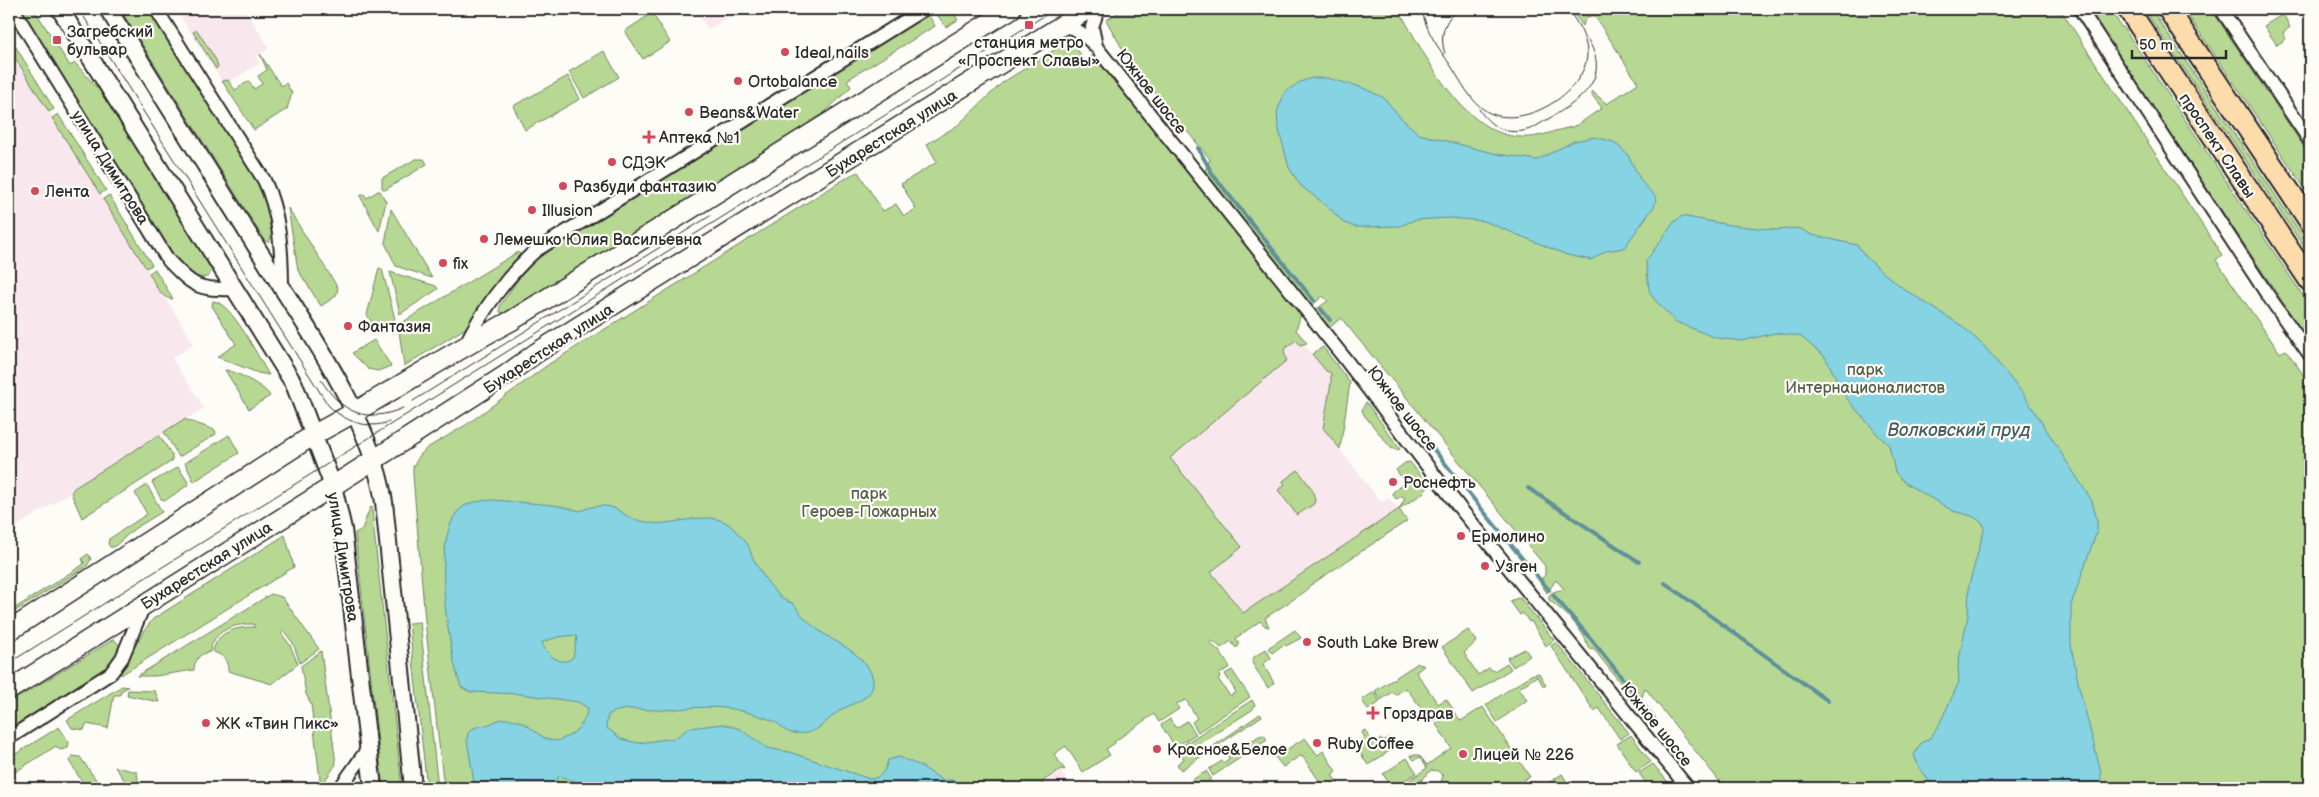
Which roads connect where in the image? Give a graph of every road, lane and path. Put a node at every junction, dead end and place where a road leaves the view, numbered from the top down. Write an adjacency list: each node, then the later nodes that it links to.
1 (13, 9): 19 (street, улица Димитрова)
2 (60, 9): 19 (street, улица Димитрова)
3 (108, 9): 18 (street)
4 (156, 9): 18 (street)
5 (924, 9): 20 (street)
6 (1011, 9): 20 (main road)
7 (1088, 9): 13 (main road, Бухарестская улица)
8 (1098, 9): 14 (street, Южное шоссе)
9 (2080, 9): 21 (street)
10 (2128, 9): 17 (main road, проспект Славы)
11 (2168, 9): 16 (main road, проспект Славы)
12 (2222, 9): 15 (street)
13 (1056, 28): 14 (street, Южное шоссе); 24 (main road, Бухарестская улица)
14 (1096, 46): 34 (street, Южное шоссе)
15 (2310, 140)
16 (2310, 222)
17 (2310, 281)
18 (282, 288): 22 (street)
19 (235, 289): 23 (street, улица Димитрова)
20 (466, 345): 22 (main road)
21 (2310, 355)
22 (355, 414): 23 (main road); 24 (street)
23 (315, 434): 25 (street, улица Димитрова); 27 (main road)
24 (373, 461): 25 (main road, Бухарестская улица); 33 (street)
25 (333, 486): 26 (main road, Бухарестская улица); 30 (street, улица Димитрова)
26 (145, 603): 28 (main road, Бухарестская улица); 29 (street)
27 (9, 630)
28 (9, 690)
29 (9, 738)
30 (369, 747): 31 (street); 32 (street, улица Димитрова)
31 (340, 788)
32 (373, 788)
33 (413, 788)
34 (1688, 788)

